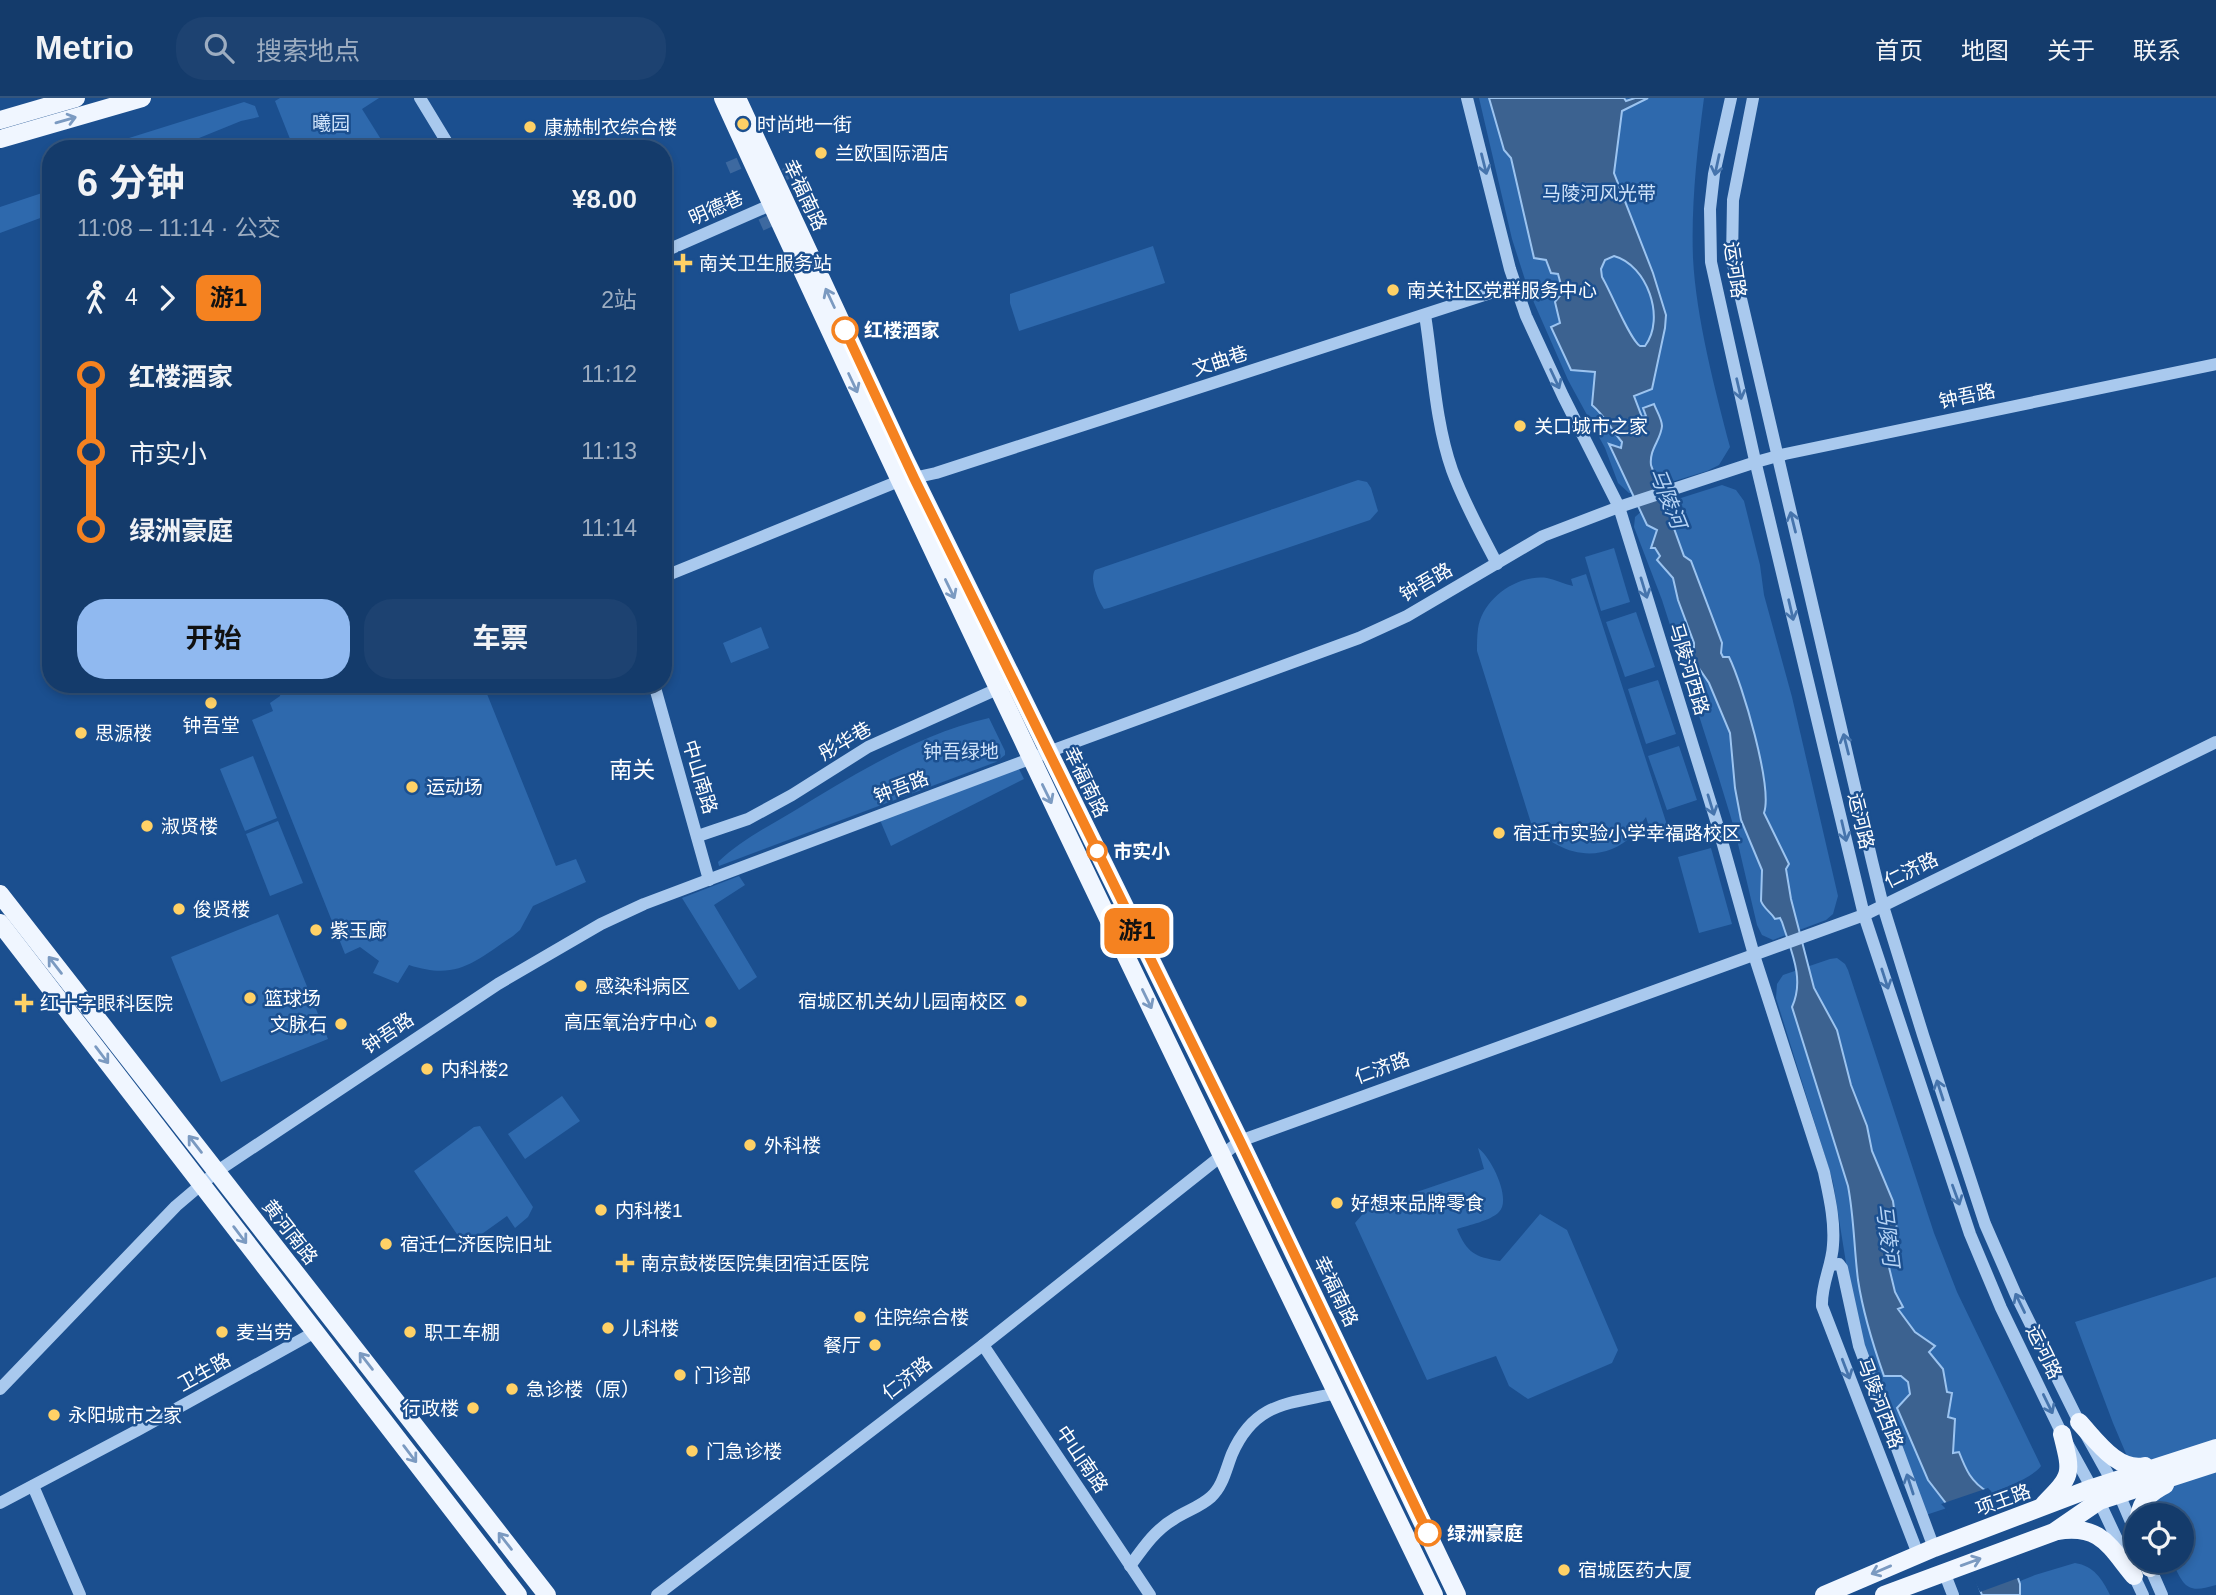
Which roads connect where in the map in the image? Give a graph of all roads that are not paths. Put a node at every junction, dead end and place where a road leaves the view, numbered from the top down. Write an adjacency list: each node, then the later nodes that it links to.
1 (76, 98): 9 (main road)
2 (142, 98): 10 (main road, one-way to 2)
3 (420, 98): 11 (street)
4 (723, 98): 12 (main road, 幸福南路)
5 (737, 98): 12 (main road, 幸福南路)
6 (1467, 98): 14 (street, 马陵河西路, one-way to 14)
7 (1731, 98): 18 (street, 运河路, one-way to 18)
8 (1753, 98): 17 (street, 运河路)
9 (0, 120)
10 (0, 139)
11 (446, 140)
12 (778, 202): 13 (street, 明德巷); 19 (main road, 幸福南路)
13 (672, 248)
14 (1516, 285): 15 (street, 文曲巷); 20 (street, 马陵河西路, one-way to 20)
15 (1425, 315): 19 (street, 文曲巷); 21 (street)
16 (2216, 364): 17 (street, 钟吾路)
17 (1776, 456): 18 (street, 钟吾路); 31 (street, 运河路, one-way to 17)
18 (1756, 462): 20 (street, 钟吾路); 32 (street, 运河路, one-way to 32)
19 (906, 480): 22 (street); 23 (main road, 幸福南路)
20 (1625, 505): 21 (street, 钟吾路); 34 (street, 马陵河西路, one-way to 34)
21 (1497, 564): 26 (street, 钟吾路)
22 (672, 574)
23 (1006, 685): 26 (main road, 幸福南路); 27 (main road, 幸福南路); 28 (street, 彤华巷)
24 (656, 693): 28 (street, 中山南路)
25 (2216, 742): 31 (street, 仁济路)
26 (1048, 752): 27 (street, 钟吾路); 35 (main road, 幸福南路)
27 (1030, 759): 29 (street, 钟吾路); 36 (main road, 幸福南路, one-way to 36)
28 (698, 836): 29 (street, 中山南路)
29 (709, 880): 37 (street, 钟吾路)
30 (0, 894): 37 (main road, 黄河南路, one-way to 30)
31 (1883, 906): 32 (street, 仁济路); 44 (street, 运河路, one-way to 31)
32 (1864, 915): 34 (street, 仁济路); 45 (street, 运河路, one-way to 45)
33 (0, 923): 38 (main road, one-way to 38)
34 (1754, 955): 35 (street, 仁济路); 39 (street, 马陵河西路)
35 (1240, 1141): 36 (street, 仁济路); 68 (main road, 幸福南路)
36 (1222, 1155): 41 (street, 仁济路); 43 (main road, 幸福南路)
37 (216, 1172): 38 (street, 钟吾路); 64 (main road, 黄河南路, one-way to 37)
38 (201, 1184): 40 (main road, one-way to 40); 42 (street, 钟吾路)
39 (1830, 1265): 56 (street, 马陵河西路, one-way to 56); 56 (street, 马陵河西路, one-way to 39)
40 (315, 1332): 47 (street, 卫生路); 63 (main road, one-way to 63)
41 (983, 1345): 58 (street, 中山南路); 65 (street, 仁济路)
42 (0, 1389)
43 (1337, 1393): 58 (street); 67 (main road, 幸福南路)
44 (2079, 1422): 46 (main road); 48 (street, 运河路)
45 (2062, 1434): 49 (street, 运河路); 53 (main road)
46 (2204, 1459): 48 (main road, 项王路); 51 (main road)
47 (33, 1486): 50 (street, 卫生路); 62 (street)
48 (2116, 1487): 49 (main road, 项王路); 52 (street, 运河路)
49 (2096, 1495): 53 (main road, 项王路); 54 (main road, 项王路); 55 (street, 运河路)
50 (0, 1503)
51 (2143, 1503)
52 (2124, 1506)
53 (2036, 1511): 56 (main road, 项王路)
54 (2054, 1532): 57 (main road); 59 (main road, 项王路, one-way to 54)
55 (2124, 1536)
56 (1926, 1551): 69 (main road, 项王路, one-way to 69)
57 (2124, 1554)
58 (1130, 1566): 66 (street, 中山南路)
59 (1944, 1572): 70 (main road, 项王路); 71 (street)
60 (2145, 1573): 72 (street, 运河路)
61 (2149, 1573): 73 (street, 运河路)
62 (80, 1595)
63 (519, 1595)
64 (547, 1595)
65 (657, 1595)
66 (1150, 1595)
67 (1434, 1595)
68 (1457, 1595)
69 (1824, 1595)
70 (1884, 1595)
71 (1953, 1595)
72 (2143, 1595)
73 (2162, 1595)

